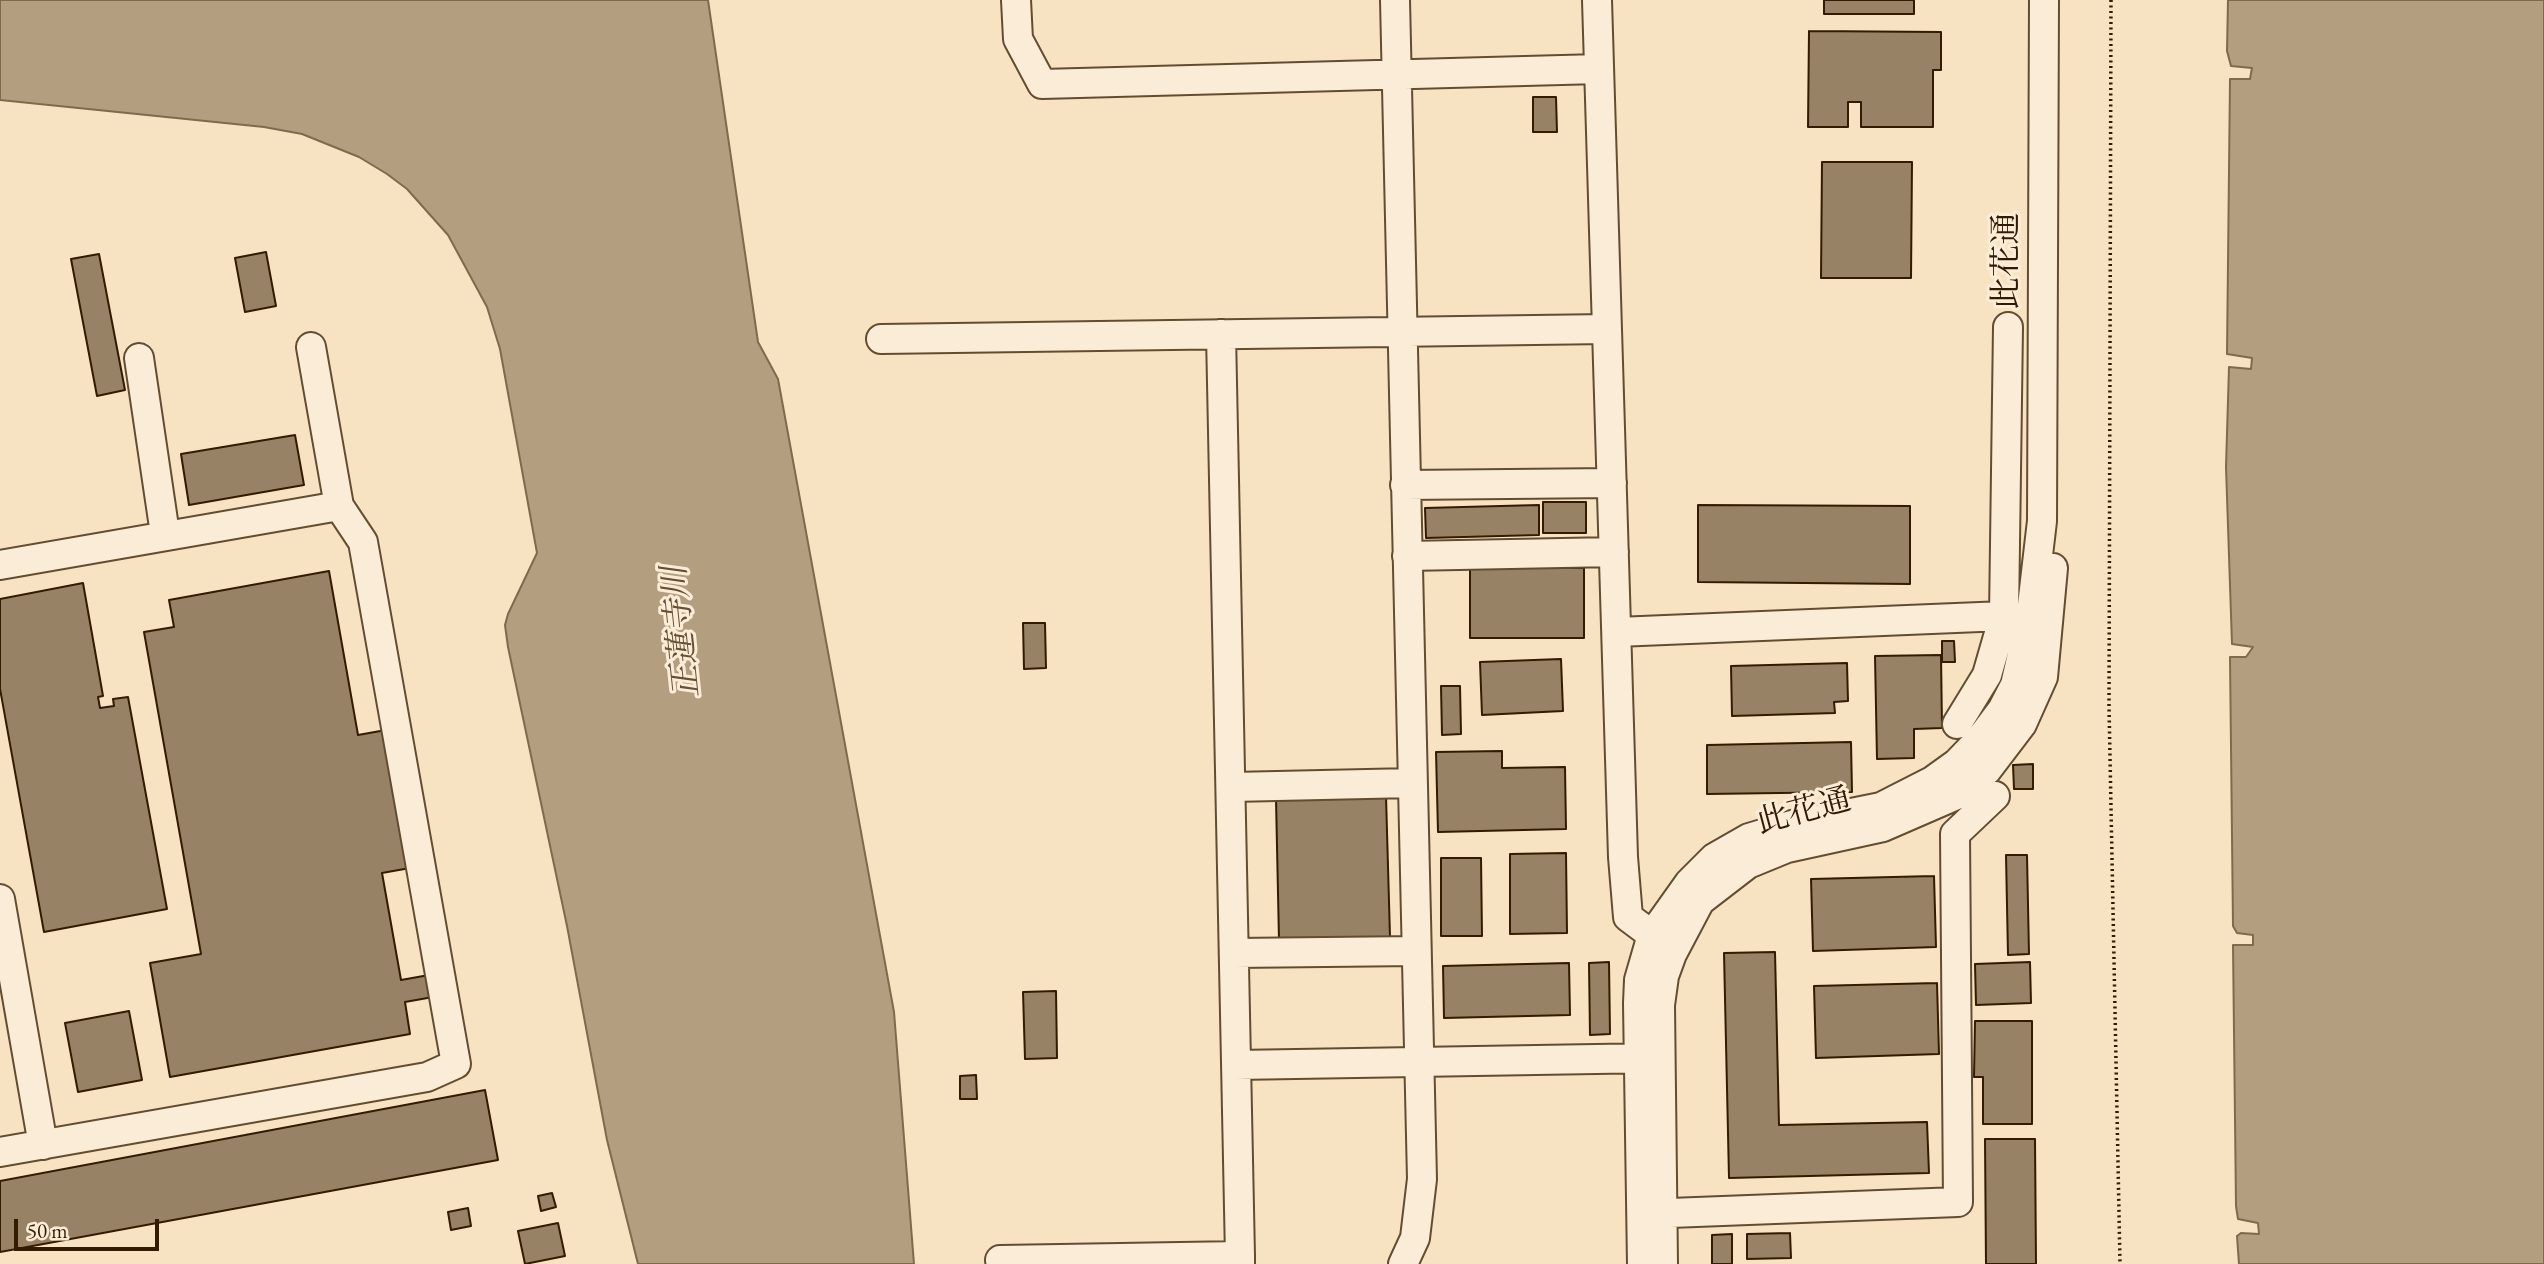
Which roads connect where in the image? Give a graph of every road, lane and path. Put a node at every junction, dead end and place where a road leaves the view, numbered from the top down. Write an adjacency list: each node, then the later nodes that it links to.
1 (1016, 0): 7 (street)
2 (1395, 0): 7 (street)
3 (1597, 0): 6 (street)
4 (2044, 0): 18 (street, 此花通)
5 (2111, 0): 44 (path)
6 (1599, 69): 7 (street); 9 (street)
7 (1396, 75): 10 (street)
8 (2008, 327): 23 (street)
9 (1607, 329): 10 (street); 15 (street)
10 (1402, 331): 11 (street); 16 (street)
11 (1221, 334): 12 (street); 27 (street)
12 (881, 339)
13 (311, 347): 17 (street)
14 (139, 358): 19 (street)
15 (1612, 483): 16 (street); 20 (street)
16 (1405, 485): 21 (street)
17 (339, 506): 19 (street); 36 (street)
18 (2042, 522): 30 (street, 此花通); 33 (street, 此花通)
19 (165, 534): 22 (street)
20 (1614, 552): 21 (street); 24 (street)
21 (1407, 556): 26 (street)
22 (0, 565)
23 (2004, 616): 24 (street); 25 (street)
24 (1617, 632): 30 (street)
25 (1957, 724)
26 (1412, 783): 27 (street); 31 (street)
27 (1232, 788): 32 (street)
28 (1995, 796): 38 (street)
29 (0, 899): 36 (street)
30 (1651, 935): 33 (street, 此花通)
31 (1416, 951): 32 (street); 34 (street)
32 (1235, 953): 35 (street)
33 (1648, 1059): 34 (street); 38 (street, 此花通)
34 (1419, 1062): 35 (street); 41 (street)
35 (1236, 1065): 39 (street)
36 (43, 1145): 37 (street)
37 (0, 1152)
38 (1655, 1207): 42 (street, 此花通); 43 (street, 此花通)
39 (1240, 1260): 40 (street)
40 (1000, 1261)
41 (1403, 1264)
42 (1642, 1264)
43 (1663, 1264)
44 (2120, 1264)

